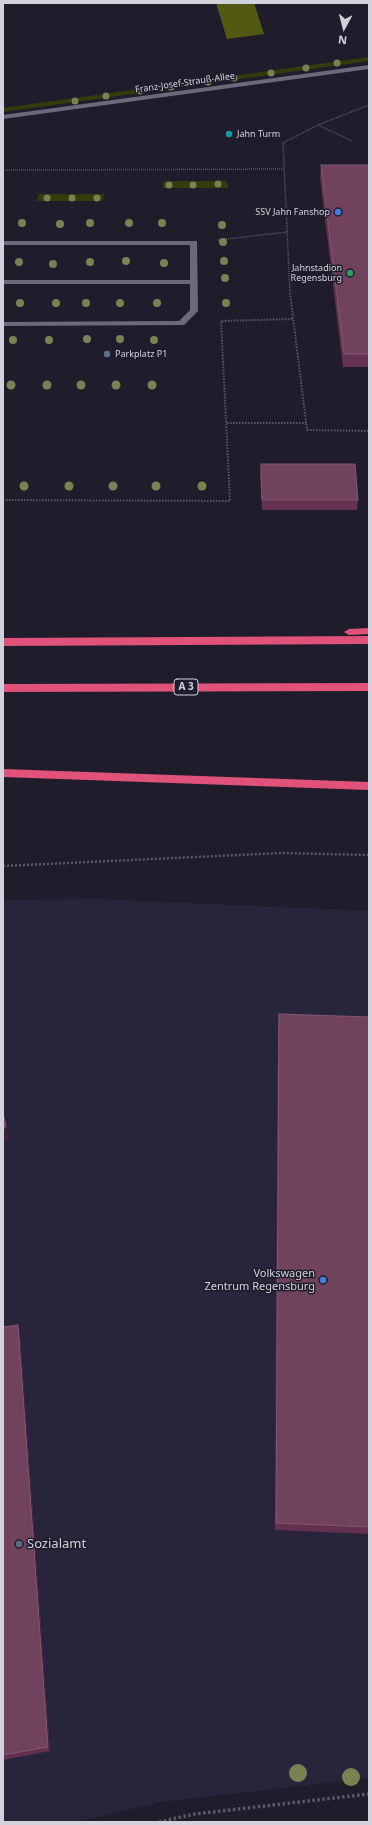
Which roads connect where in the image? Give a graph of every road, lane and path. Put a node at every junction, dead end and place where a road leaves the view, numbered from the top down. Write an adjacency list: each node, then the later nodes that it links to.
1 (369, 67): 3 (street, Franz-Josef-Strauß-Allee)
2 (369, 105): 4 (path)
3 (3, 117)
4 (318, 125): 5 (path); 6 (path)
5 (352, 141)
6 (284, 169): 7 (path); 8 (path)
7 (3, 170)
8 (287, 232): 10 (path); 13 (path)
9 (3, 243): 10 (street)
10 (194, 243): 12 (street)
11 (3, 282): 12 (street)
12 (194, 282): 14 (street)
13 (293, 319): 15 (path); 16 (path)
14 (3, 324)
15 (227, 423): 16 (path); 18 (path)
16 (306, 423): 17 (path)
17 (369, 431)
18 (3, 500)
19 (369, 631): 20 (highway)
20 (128, 640): 21 (highway); 22 (highway)
21 (369, 640)
22 (3, 642)
23 (369, 687): 24 (highway, A 3)
24 (3, 688)
25 (3, 773): 26 (highway)
26 (369, 786)
27 (369, 855): 28 (path)
28 (3, 866)
29 (369, 1794): 30 (path)
30 (159, 1822)

